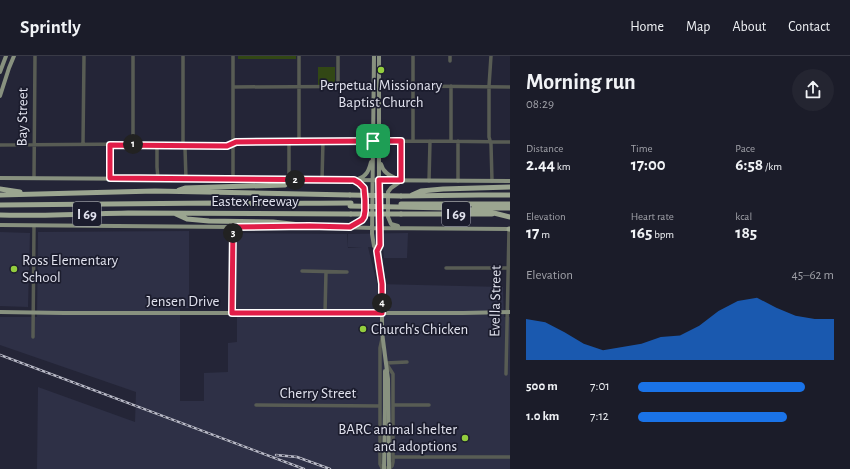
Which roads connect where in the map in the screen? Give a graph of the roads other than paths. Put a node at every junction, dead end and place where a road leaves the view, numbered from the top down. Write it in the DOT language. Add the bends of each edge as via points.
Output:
graph roads {
  1 [pos="6,56"];
  2 [pos="14,56"];
  3 [pos="35,56"];
  4 [pos="84,56"];
  5 [pos="133,56"];
  6 [pos="183,56"];
  7 [pos="233,56"];
  8 [pos="299,56"];
  9 [pos="338,56"];
  10 [pos="374,56"];
  11 [pos="379,56"];
  12 [pos="413,56"];
  13 [pos="450,56"];
  14 [pos="491,56"];
  15 [pos="450,61"];
  16 [pos="0,72"];
  17 [pos="338,86"];
  18 [pos="374,86"];
  19 [pos="379,86"];
  20 [pos="413,86"];
  21 [pos="451,86"];
  22 [pos="489,86"];
  23 [pos="233,87"];
  24 [pos="299,87"];
  25 [pos="510,87"];
  26 [pos="1,88"];
  27 [pos="0,96"];
  28 [pos="299,141"];
  29 [pos="323,141"];
  30 [pos="373,141"];
  31 [pos="379,141"];
  32 [pos="401,141"];
  33 [pos="413,141"];
  34 [pos="430,141"];
  35 [pos="451,141"];
  36 [pos="458,141"];
  37 [pos="490,141"];
  38 [pos="289,142"];
  39 [pos="510,142"];
  40 [pos="233,143"];
  41 [pos="0,144"];
  42 [pos="83,144"];
  43 [pos="133,144"];
  44 [pos="34,145"];
  45 [pos="110,145"];
  46 [pos="157,145"];
  47 [pos="184,146"];
  48 [pos="373,153"];
  49 [pos="379,156"];
  50 [pos="1,178"];
  51 [pos="34,178"];
  52 [pos="110,178"];
  53 [pos="158,179"];
  54 [pos="186,179"];
  55 [pos="233,179"];
  56 [pos="289,180"];
  57 [pos="322,180"];
  58 [pos="354,180"];
  59 [pos="373,180"];
  60 [pos="379,180"];
  61 [pos="401,180"];
  62 [pos="429,181"];
  63 [pos="458,181"];
  64 [pos="492,181"];
  65 [pos="510,181"];
  66 [pos="510,187"];
  67 [pos="0,189"];
  68 [pos="174,192"];
  69 [pos="37,194"];
  70 [pos="0,195"];
  71 [pos="510,195"];
  72 [pos="409,196"];
  73 [pos="510,204"];
  74 [pos="0,205"];
  75 [pos="350,205"];
  76 [pos="447,208"];
  77 [pos="510,208"];
  78 [pos="173,213"];
  79 [pos="0,215"];
  80 [pos="510,215"];
  81 [pos="0,226"];
  82 [pos="34,226"];
  83 [pos="309,226"];
  84 [pos="233,227"];
  85 [pos="350,227"];
  86 [pos="400,227"];
  87 [pos="373,228"];
  88 [pos="379,228"];
  89 [pos="509,229"];
  90 [pos="377,251"];
  91 [pos="446,268"];
  92 [pos="508,268"];
  93 [pos="302,271"];
  94 [pos="326,272"];
  95 [pos="347,272"];
  96 [pos="0,312"];
  97 [pos="508,312"];
  98 [pos="33,313"];
  99 [pos="232,313"];
  100 [pos="326,313"];
  101 [pos="382,313"];
  102 [pos="32,337"];
  103 [pos="382,338"];
  104 [pos="386,362"];
  105 [pos="407,362"];
  106 [pos="506,374"];
  107 [pos="429,405"];
  108 [pos="256,406"];
  109 [pos="387,406"];
  110 [pos="393,457"];
  111 [pos="510,457"];
  112 [pos="384,469"];
  113 [pos="389,469"];
  1 -- 16 [label="main road"];
  2 -- 26 [label="main road"];
  3 -- 44 [label="street, Bay Street"];
  4 -- 42 [label="street"];
  5 -- 43 [label="street"];
  6 -- 47 [label="street"];
  7 -- 23 [label="street"];
  8 -- 24 [label="street"];
  9 -- 17 [label="street"];
  10 -- 18 [label="main road"];
  11 -- 19 [label="main road"];
  12 -- 20 [label="street"];
  13 -- 15 [label="street"];
  14 -- 22 [label="street"];
  17 -- 18 [label="street"];
  17 -- 24 [label="street"];
  18 -- 19 [label="street"];
  18 -- 30 [label="main road"];
  19 -- 20 [label="street"];
  19 -- 31 [label="main road"];
  20 -- 21 [label="street"];
  20 -- 33 [label="street"];
  21 -- 22 [label="street"];
  21 -- 35 [label="street"];
  22 -- 25 [label="street"];
  22 -- 37 [label="street"];
  23 -- 24 [label="street"];
  23 -- 40 [label="street"];
  24 -- 28 [label="street"];
  26 -- 27 [label="main road"];
  28 -- 29 [label="street"];
  28 -- 38 [label="street"];
  29 -- 30 [label="street"];
  29 -- 57 [label="street"];
  30 -- 31 [label="street"];
  30 -- 48 [label="main road"];
  31 -- 32 [label="street"];
  31 -- 49 [label="main road"];
  32 -- 33 [label="street"];
  32 -- 61 [label="street"];
  33 -- 34 [label="street"];
  34 -- 35 [label="street"];
  34 -- 62 [label="street"];
  35 -- 36 [label="street"];
  36 -- 37 [label="street"];
  36 -- 63 [label="street"];
  37 -- 39 [label="street"];
  37 -- 64 [label="street"];
  38 -- 40 [label="street"];
  38 -- 56 [label="street"];
  40 -- 47 [label="street" via="227,146"];
  40 -- 55 [label="street"];
  41 -- 44 [label="street"];
  42 -- 44 [label="street"];
  42 -- 45 [label="street"];
  43 -- 45 [label="street"];
  43 -- 46 [label="street"];
  44 -- 51 [label="street, Bay Street"];
  45 -- 52 [label="street"];
  46 -- 47 [label="street"];
  46 -- 53 [label="street"];
  47 -- 54 [label="street"];
  48 -- 58 [label="main road" via="367,174"];
  48 -- 59 [label="main road"];
  49 -- 60 [label="main road"];
  49 -- 61 [label="main road" via="385,172"];
  50 -- 51 [label="main road"];
  51 -- 52 [label="main road"];
  52 -- 53 [label="main road"];
  53 -- 54 [label="main road"];
  54 -- 55 [label="main road"];
  55 -- 56 [label="main road"];
  56 -- 57 [label="main road"];
  56 -- 68 [label="highway" via="285,185 185,188"];
  57 -- 58 [label="main road"];
  58 -- 59 [label="main road"];
  58 -- 85 [label="main road" via="364,188 365,211 362,220"];
  59 -- 60 [label="main road"];
  59 -- 87 [label="main road"];
  60 -- 61 [label="main road"];
  60 -- 88 [label="main road"];
  61 -- 62 [label="main road"];
  61 -- 86 [label="main road" via="388,192 388,217 391,224"];
  62 -- 63 [label="main road"];
  63 -- 64 [label="main road"];
  64 -- 65 [label="main road"];
  66 -- 72 [label="highway" via="443,189 421,191"];
  67 -- 69 [label="highway"];
  68 -- 69 [label="highway, Eastex Freeway / I 69"];
  68 -- 72 [label="highway, Eastex Freeway / I 69, bridge"];
  69 -- 70 [label="highway, Eastex Freeway / I 69"];
  71 -- 72 [label="highway, Eastex Freeway / I 69"];
  73 -- 75 [label="highway, I 69"];
  74 -- 75 [label="highway, I 69"];
  75 -- 76 [label="highway, I 69, bridge"];
  76 -- 77 [label="highway, I 69, bridge"];
  76 -- 80 [label="highway, bridge"];
  78 -- 79 [label="highway, Eastex Freeway / I 69"];
  78 -- 80 [label="highway, Eastex Freeway / I 69, bridge"];
  78 -- 83 [label="highway" via="187,219"];
  81 -- 82 [label="main road"];
  82 -- 84 [label="main road"];
  82 -- 98 [label="street"];
  83 -- 84 [label="main road"];
  83 -- 85 [label="main road"];
  84 -- 99 [label="street"];
  85 -- 87 [label="main road"];
  86 -- 88 [label="main road"];
  86 -- 89 [label="main road"];
  87 -- 88 [label="main road"];
  87 -- 90 [label="main road" via="374,246"];
  88 -- 90 [label="main road" via="380,245"];
  89 -- 92 [label="street, Evella Street"];
  90 -- 101 [label="main road" via="382,284"];
  91 -- 92 [label="street"];
  92 -- 97 [label="street, Evella Street"];
  93 -- 94 [label="street"];
  94 -- 95 [label="street"];
  94 -- 100 [label="street"];
  96 -- 98 [label="main road, Jensen Drive"];
  97 -- 101 [label="main road, Jensen Drive"];
  97 -- 106 [label="street, Evella Street"];
  98 -- 99 [label="main road, Jensen Drive"];
  98 -- 102 [label="street"];
  99 -- 100 [label="main road, Jensen Drive"];
  100 -- 101 [label="main road, Jensen Drive"];
  101 -- 103 [label="main road"];
  103 -- 104 [label="main road"];
  103 -- 109 [label="street" via="380,348"];
  104 -- 105 [label="street"];
  104 -- 109 [label="main road"];
  104 -- 109 [label="street" via="392,374"];
  107 -- 109 [label="street, Cherry Street"];
  108 -- 109 [label="street, Cherry Street"];
  109 -- 110 [label="street"];
  109 -- 110 [label="street" via="381,467 391,467"];
  109 -- 112 [label="main road, bridge"];
  109 -- 113 [label="main road"];
  110 -- 111 [label="street"];
}
